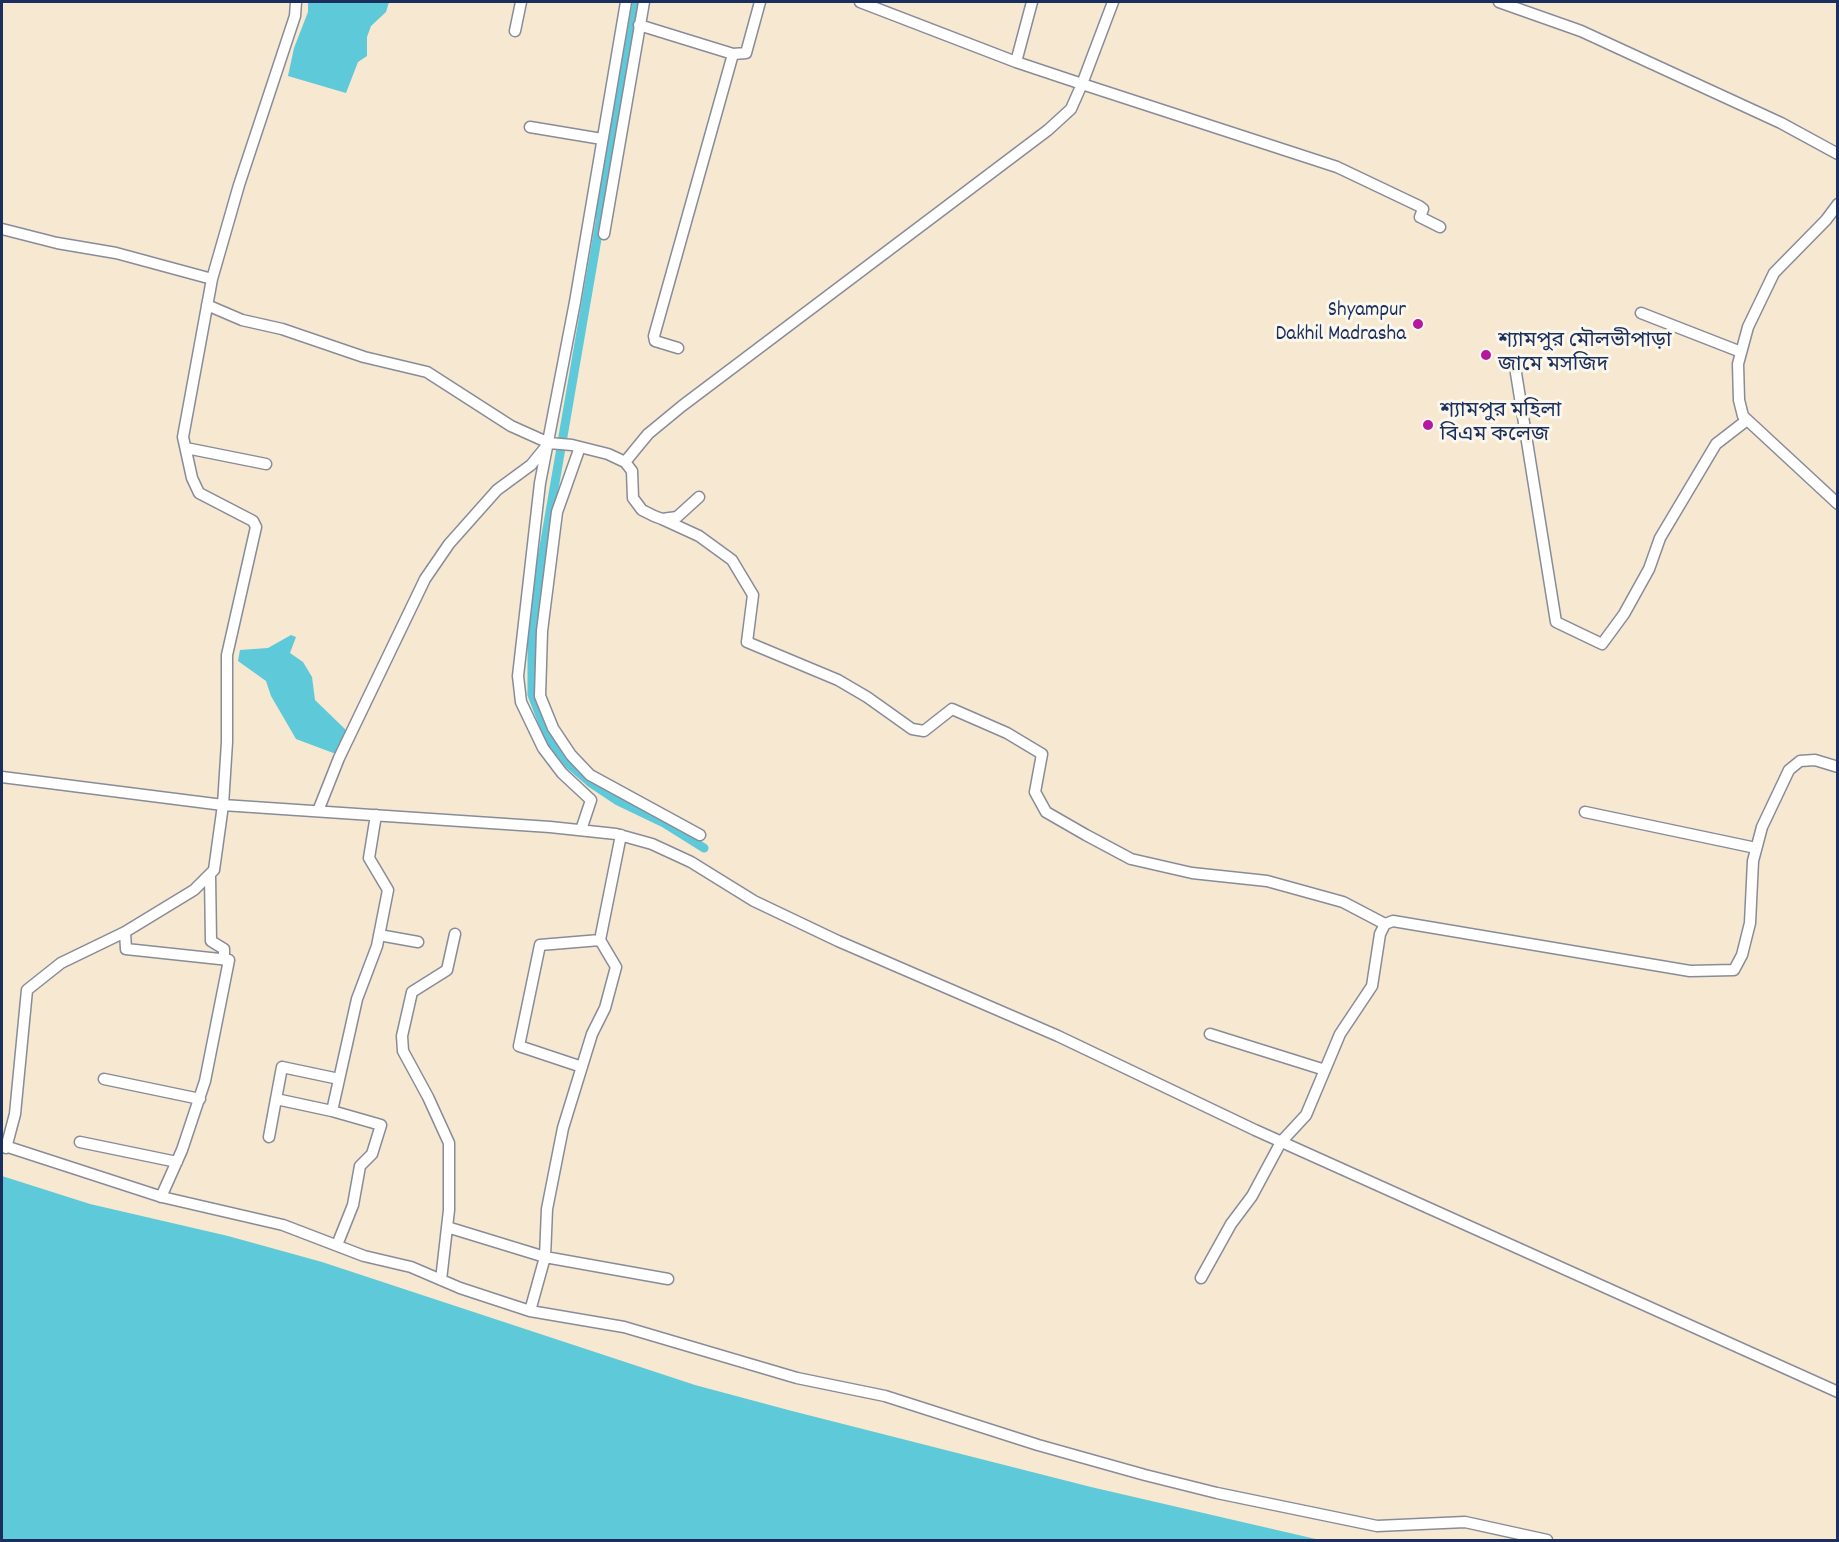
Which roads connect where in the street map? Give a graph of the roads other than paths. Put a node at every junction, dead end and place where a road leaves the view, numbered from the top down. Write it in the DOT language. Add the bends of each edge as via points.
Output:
graph roads {
  1 [pos="296,2"];
  2 [pos="521,2"];
  3 [pos="626,2"];
  4 [pos="644,2"];
  5 [pos="760,2"];
  6 [pos="860,2"];
  7 [pos="1032,2"];
  8 [pos="1113,2"];
  9 [pos="1499,2"];
  10 [pos="639,25"];
  11 [pos="515,31"];
  12 [pos="733,54"];
  13 [pos="1016,62"];
  14 [pos="1082,84"];
  15 [pos="530,127"];
  16 [pos="602,140"];
  17 [pos="1838,154"];
  18 [pos="1838,204"];
  19 [pos="1440,227"];
  20 [pos="2,228"];
  21 [pos="604,234"];
  22 [pos="212,279"];
  23 [pos="207,305"];
  24 [pos="1641,313"];
  25 [pos="678,348"];
  26 [pos="1741,352"];
  27 [pos="1516,373"];
  28 [pos="1748,420"];
  29 [pos="552,442"];
  30 [pos="576,446"];
  31 [pos="186,447"];
  32 [pos="625,462"];
  33 [pos="266,464"];
  34 [pos="699,497"];
  35 [pos="1838,504"];
  36 [pos="662,519"];
  37 [pos="535,620"];
  38 [pos="1838,767"];
  39 [pos="2,777"];
  40 [pos="223,805"];
  41 [pos="318,811"];
  42 [pos="1585,812"];
  43 [pos="376,815"];
  44 [pos="581,830"];
  45 [pos="621,835"];
  46 [pos="700,835"];
  47 [pos="1756,848"];
  48 [pos="210,875"];
  49 [pos="1385,924"];
  50 [pos="125,932"];
  51 [pos="455,934"];
  52 [pos="379,935"];
  53 [pos="600,940"];
  54 [pos="418,942"];
  55 [pos="224,960"];
  56 [pos="1210,1034"];
  57 [pos="582,1067"];
  58 [pos="1325,1070"];
  59 [pos="104,1078"];
  60 [pos="339,1079"];
  61 [pos="200,1098"];
  62 [pos="276,1099"];
  63 [pos="332,1111"];
  64 [pos="269,1137"];
  65 [pos="80,1142"];
  66 [pos="1281,1142"];
  67 [pos="4,1147"];
  68 [pos="177,1162"];
  69 [pos="161,1197"];
  70 [pos="447,1227"];
  71 [pos="337,1245"];
  72 [pos="545,1257"];
  73 [pos="1201,1278"];
  74 [pos="668,1279"];
  75 [pos="441,1280"];
  76 [pos="530,1311"];
  77 [pos="1838,1392"];
  78 [pos="1547,1540"];
  1 -- 22 [label="street" via="295,16 238,185"];
  2 -- 11 [label="street"];
  3 -- 16 [label="street"];
  4 -- 10 [label="street"];
  5 -- 12 [label="street" via="746,53"];
  6 -- 13 [label="street"];
  7 -- 13 [label="street"];
  8 -- 14 [label="street"];
  9 -- 17 [label="street" via="1581,31 1781,123"];
  10 -- 12 [label="street"];
  10 -- 21 [label="street"];
  12 -- 25 [label="street" via="654,336 655,341"];
  13 -- 14 [label="street"];
  14 -- 19 [label="street" via="1337,167 1419,206 1423,209 1420,217"];
  14 -- 32 [label="street" via="1071,109 1048,130 682,406 648,434"];
  15 -- 16 [label="street"];
  16 -- 29 [label="street"];
  18 -- 26 [label="street" via="1774,273 1748,327"];
  20 -- 22 [label="street"];
  22 -- 23 [label="street"];
  23 -- 29 [label="street" via="242,320 427,372 511,426"];
  23 -- 31 [label="street" via="183,436"];
  24 -- 26 [label="street"];
  26 -- 28 [label="street" via="1739,400"];
  27 -- 28 [label="street" via="1556,622 1602,644 1624,614 1660,538 1716,444"];
  28 -- 35 [label="street"];
  29 -- 30 [label="street"];
  29 -- 37 [label="street" via="540,483"];
  29 -- 41 [label="street" via="531,465 497,490 449,544 425,579 339,758"];
  30 -- 32 [label="street"];
  30 -- 37 [label="street" via="557,512"];
  31 -- 33 [label="street"];
  31 -- 40 [label="street" via="199,493 253,520 256,527 227,655"];
  32 -- 36 [label="street" via="632,471 633,498 642,510"];
  34 -- 36 [label="street" via="677,517"];
  36 -- 49 [label="street" via="699,536 732,560 753,595 747,642 837,680 912,729 924,731 952,709 1007,733 1042,754 1035,792 1046,812 1086,835 1131,859 1192,873 1267,881 1343,902"];
  37 -- 44 [label="street" via="518,676 521,702 543,748 591,800"];
  37 -- 46 [label="street" via="540,696 553,728 571,755 590,775"];
  38 -- 47 [label="street" via="1808,760 1789,770 1767,813"];
  39 -- 40 [label="street"];
  40 -- 41 [label="street"];
  40 -- 48 [label="street" via="214,870"];
  41 -- 43 [label="street"];
  42 -- 47 [label="street"];
  43 -- 44 [label="street"];
  43 -- 52 [label="street" via="369,858 388,890"];
  44 -- 45 [label="street"];
  45 -- 53 [label="street"];
  45 -- 66 [label="street" via="691,862 754,901 1058,1036"];
  47 -- 49 [label="street" via="1750,923 1734,970 1690,971 1393,921"];
  48 -- 50 [label="street" via="194,890"];
  48 -- 55 [label="street" via="211,941 224,949"];
  49 -- 58 [label="street" via="1371,986 1340,1034"];
  50 -- 55 [label="street" via="126,949"];
  50 -- 67 [label="street" via="61,963 27,990 15,1114"];
  51 -- 70 [label="street" via="447,970 412,992 402,1036 403,1051 449,1143"];
  52 -- 54 [label="street"];
  52 -- 60 [label="street" via="357,999"];
  53 -- 57 [label="street" via="616,967"];
  53 -- 57 [label="street" via="540,945 519,1046"];
  55 -- 61 [label="street" via="229,960"];
  56 -- 58 [label="street"];
  57 -- 72 [label="street" via="563,1128 547,1209"];
  58 -- 66 [label="street" via="1306,1115"];
  59 -- 61 [label="street"];
  60 -- 62 [label="street" via="282,1067"];
  60 -- 63 [label="street"];
  61 -- 68 [label="street"];
  62 -- 63 [label="street"];
  62 -- 64 [label="street"];
  63 -- 71 [label="street" via="381,1125 372,1154 360,1166 353,1205"];
  65 -- 68 [label="street"];
  66 -- 73 [label="street"];
  66 -- 77 [label="street"];
  67 -- 69 [label="street"];
  68 -- 69 [label="street"];
  69 -- 71 [label="street" via="284,1225"];
  70 -- 72 [label="street"];
  70 -- 75 [label="street"];
  71 -- 75 [label="street"];
  72 -- 74 [label="street"];
  72 -- 76 [label="street"];
  75 -- 76 [label="street"];
  76 -- 78 [label="street" via="624,1327 797,1377 885,1396 1038,1445 1217,1493 1377,1526 1465,1522"];
}
